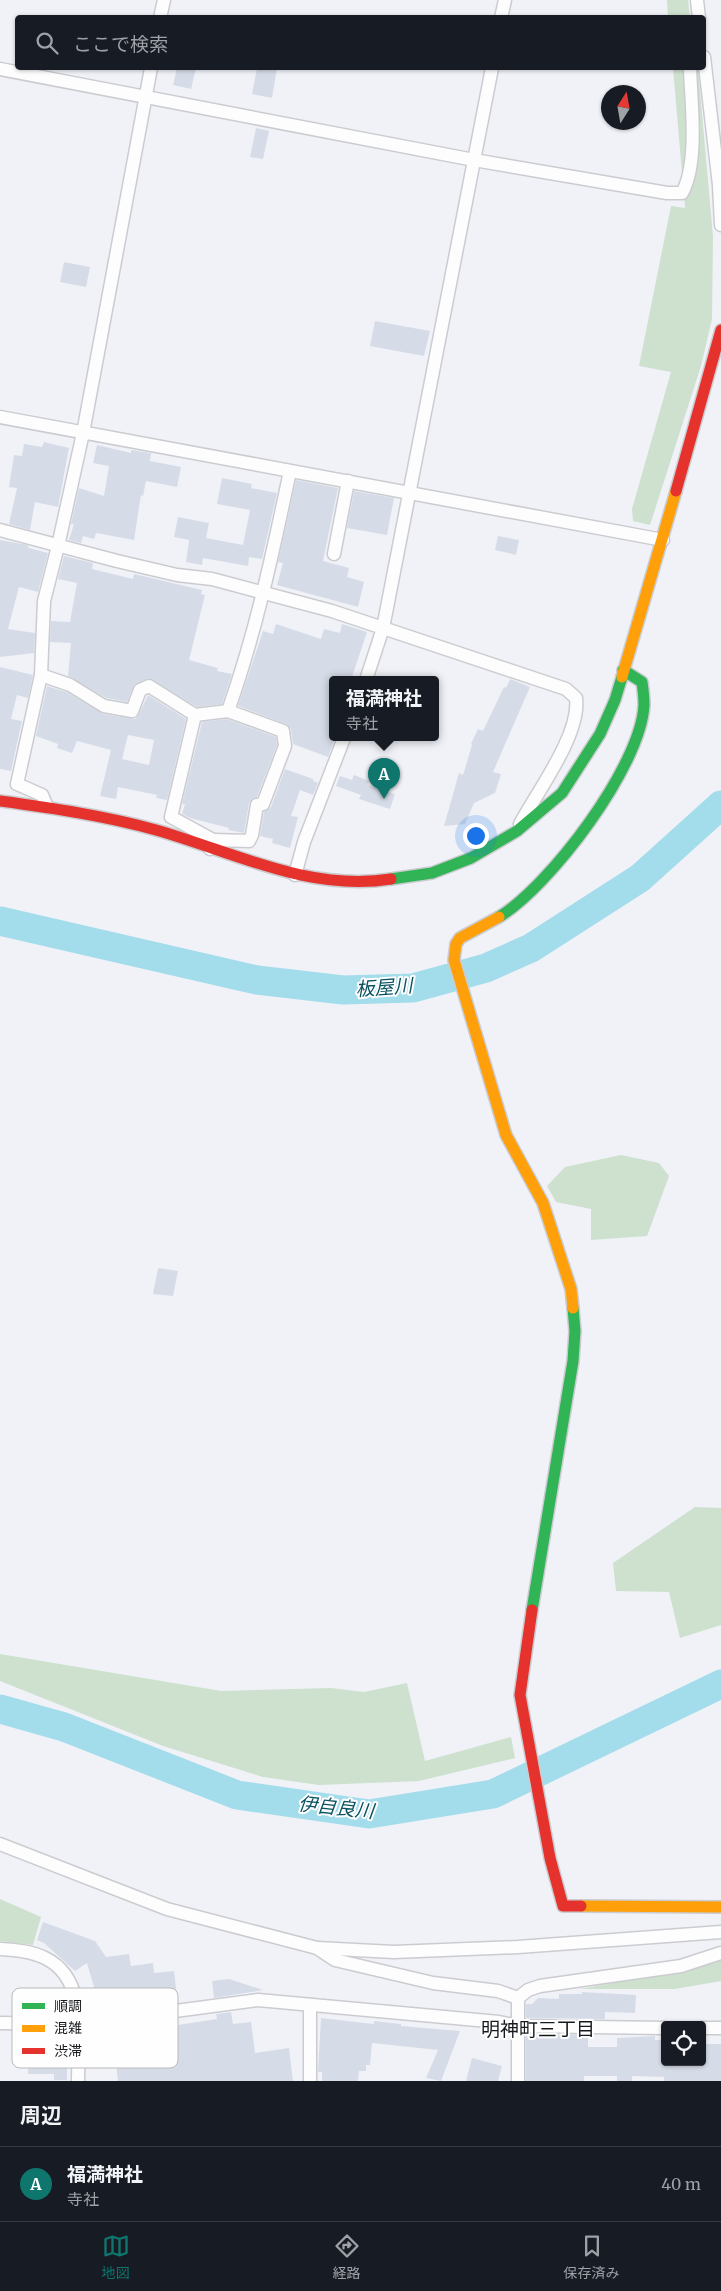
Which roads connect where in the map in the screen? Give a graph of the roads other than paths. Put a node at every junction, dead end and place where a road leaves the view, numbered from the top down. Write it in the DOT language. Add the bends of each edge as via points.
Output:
graph roads {
  1 [pos="164,0"];
  2 [pos="505,0"];
  3 [pos="696,0"];
  4 [pos="161,15"];
  5 [pos="502,15"];
  6 [pos="698,15"];
  7 [pos="0,69"];
  8 [pos="151,70"];
  9 [pos="492,70"];
  10 [pos="690,70"];
  11 [pos="706,70"];
  12 [pos="146,96"];
  13 [pos="474,160"];
  14 [pos="721,225"];
  15 [pos="721,330"];
  16 [pos="0,416"];
  17 [pos="83,433"];
  18 [pos="290,471"];
  19 [pos="348,481"];
  20 [pos="410,493"];
  21 [pos="0,530"];
  22 [pos="663,540"];
  23 [pos="58,546"];
  24 [pos="334,554"];
  25 [pos="264,593"];
  26 [pos="383,628"];
  27 [pos="624,670"];
  28 [pos="41,675"];
  29 [pos="367,676"];
  30 [pos="228,711"];
  31 [pos="195,715"];
  32 [pos="343,741"];
  33 [pos="0,800"];
  34 [pos="47,807"];
  35 [pos="517,831"];
  36 [pos="211,844"];
  37 [pos="295,875"];
  38 [pos="0,1844"];
  39 [pos="721,1907"];
  40 [pos="721,1932"];
  41 [pos="0,1948"];
  42 [pos="317,1948"];
  43 [pos="721,1953"];
  44 [pos="73,1988"];
  45 [pos="518,1998"];
  46 [pos="310,2005"];
  47 [pos="178,2011"];
  48 [pos="518,2026"];
  49 [pos="661,2028"];
  50 [pos="706,2028"];
  51 [pos="721,2028"];
  52 [pos="78,2068"];
  53 [pos="78,2081"];
  54 [pos="310,2081"];
  55 [pos="518,2081"];
  1 -- 4 [label="street"];
  2 -- 5 [label="street"];
  3 -- 6 [label="street"];
  7 -- 12 [label="street"];
  8 -- 12 [label="street"];
  9 -- 13 [label="street"];
  10 -- 13 [label="street" via="692,160 689,181 682,193"];
  11 -- 14 [label="street"];
  12 -- 13 [label="street"];
  12 -- 17 [label="street"];
  13 -- 20 [label="street"];
  15 -- 22 [label="street"];
  16 -- 17 [label="street"];
  17 -- 18 [label="street"];
  17 -- 23 [label="street"];
  18 -- 19 [label="street"];
  18 -- 25 [label="street"];
  19 -- 20 [label="street"];
  19 -- 24 [label="street"];
  20 -- 22 [label="street"];
  20 -- 26 [label="street"];
  21 -- 23 [label="street"];
  22 -- 27 [label="street"];
  23 -- 25 [label="street"];
  23 -- 28 [label="street" via="44,600"];
  25 -- 26 [label="street"];
  25 -- 30 [label="street"];
  26 -- 29 [label="street"];
  26 -- 35 [label="street" via="566,689 576,698 578,709 558,763"];
  27 -- 35 [label="street" via="600,734 562,793"];
  27 -- 39 [label="street" via="642,682 645,700 636,734 605,798 550,875 505,913 460,938 454,960 506,1135 542,1203 556,1241 570,1289 575,1331 572,1370 520,1696 550,1858 563,1906"];
  28 -- 31 [label="street" via="70,685 104,706 132,711 140,690 149,686"];
  28 -- 34 [label="street" via="17,784 42,795"];
  30 -- 31 [label="street"];
  30 -- 36 [label="street" via="283,732 285,746 263,804 257,805 249,841"];
  31 -- 36 [label="street" via="170,817"];
  32 -- 37 [label="street" via="304,842"];
  33 -- 34 [label="street"];
  34 -- 36 [label="street"];
  35 -- 37 [label="street" via="471,858 432,873 379,882 334,881"];
  36 -- 37 [label="street"];
  38 -- 42 [label="street" via="167,1909"];
  40 -- 42 [label="street" via="413,1952"];
  41 -- 44 [label="street" via="45,1957 58,1966"];
  42 -- 45 [label="street" via="335,1960 433,1983 498,1991"];
  43 -- 45 [label="street" via="681,1966 540,1986"];
  45 -- 48 [label="street"];
  46 -- 47 [label="street" via="258,2000"];
  46 -- 48 [label="street"];
  46 -- 54 [label="street"];
  48 -- 49 [label="street"];
  48 -- 55 [label="street"];
  50 -- 51 [label="street"];
  52 -- 53 [label="street"];
}
